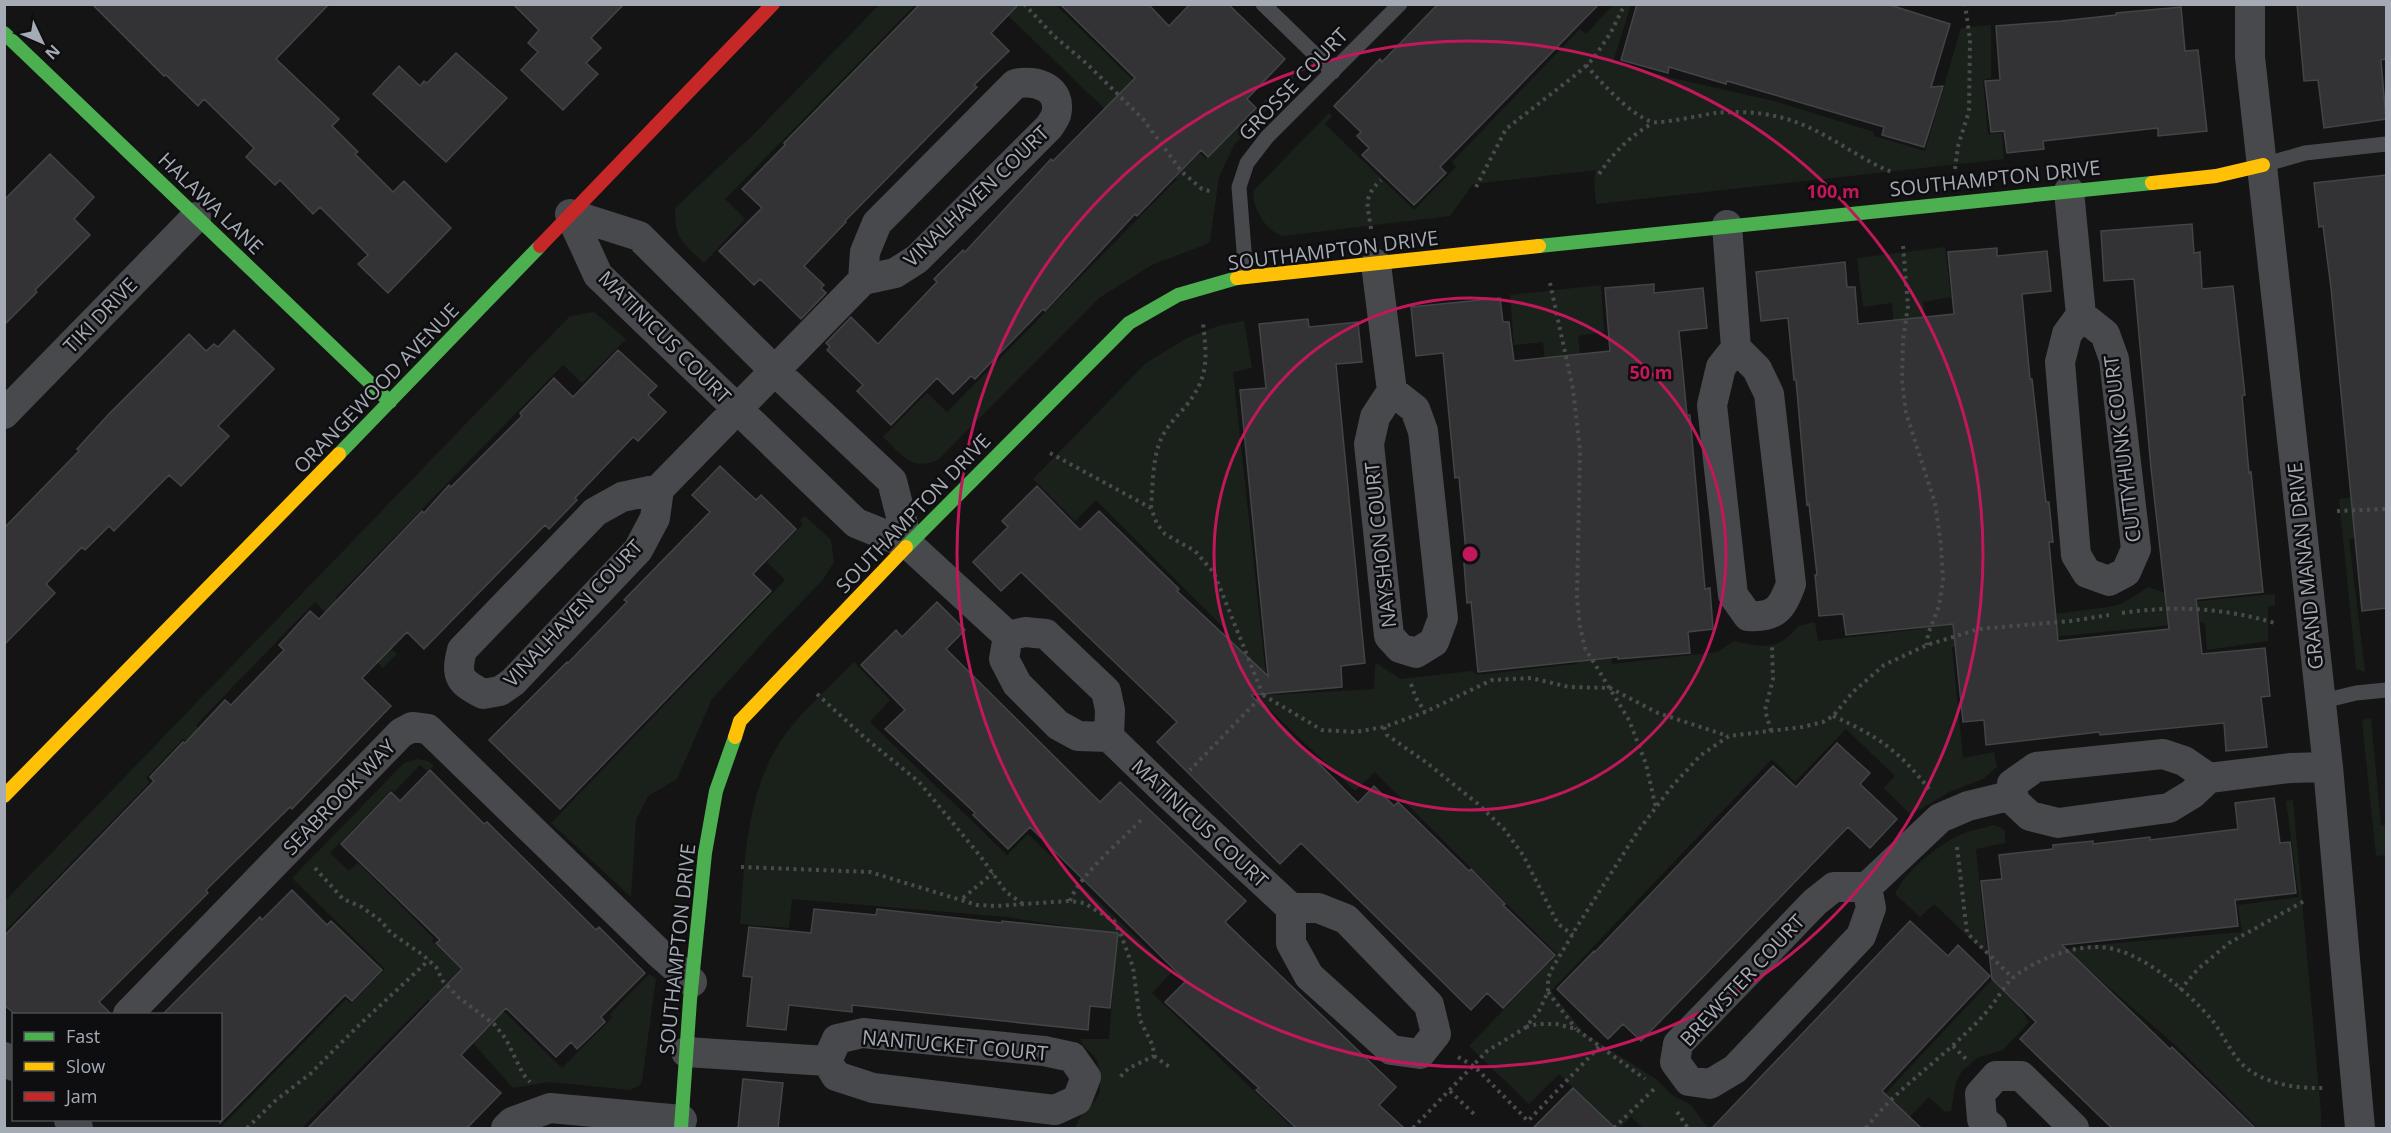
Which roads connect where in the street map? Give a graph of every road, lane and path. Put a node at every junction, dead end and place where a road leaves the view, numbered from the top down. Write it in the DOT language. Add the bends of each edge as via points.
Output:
graph roads {
  1 [pos="773,4"];
  2 [pos="1024,4"];
  3 [pos="1263,4"];
  4 [pos="1400,4"];
  5 [pos="1625,4"];
  6 [pos="1965,4"];
  7 [pos="2250,4"];
  8 [pos="4,33"];
  9 [pos="1586,65"];
  10 [pos="1334,72"];
  11 [pos="1653,123"];
  12 [pos="2386,144"];
  13 [pos="2264,165"];
  14 [pos="1955,169"];
  15 [pos="1599,174"];
  16 [pos="1898,175"];
  17 [pos="1381,180"];
  18 [pos="1476,187"];
  19 [pos="2069,191"];
  20 [pos="1213,192"];
  21 [pos="570,214"];
  22 [pos="196,217"];
  23 [pos="1727,225"];
  24 [pos="1371,229"];
  25 [pos="1903,246"];
  26 [pos="1376,264"];
  27 [pos="1246,276"];
  28 [pos="863,280"];
  29 [pos="1550,283"];
  30 [pos="2081,315"];
  31 [pos="1203,323"];
  32 [pos="1736,348"];
  33 [pos="775,371"];
  34 [pos="1392,391"];
  35 [pos="390,402"];
  36 [pos="738,409"];
  37 [pos="4,414"];
  38 [pos="1050,453"];
  39 [pos="659,489"];
  40 [pos="1151,508"];
  41 [pos="2386,509"];
  42 [pos="2337,511"];
  43 [pos="908,544"];
  44 [pos="1763,617"];
  45 [pos="2275,623"];
  46 [pos="1008,636"];
  47 [pos="1927,645"];
  48 [pos="1610,688"];
  49 [pos="2386,690"];
  50 [pos="817,694"];
  51 [pos="1263,695"];
  52 [pos="2319,702"];
  53 [pos="1833,716"];
  54 [pos="1384,727"];
  55 [pos="1771,731"];
  56 [pos="1109,736"];
  57 [pos="1729,736"];
  58 [pos="2328,767"];
  59 [pos="1185,775"];
  60 [pos="2208,778"];
  61 [pos="1930,791"];
  62 [pos="2013,795"];
  63 [pos="4,796"];
  64 [pos="1658,807"];
  65 [pos="1146,815"];
  66 [pos="1957,843"];
  67 [pos="293,844"];
  68 [pos="741,867"];
  69 [pos="993,873"];
  70 [pos="1867,887"];
  71 [pos="962,898"];
  72 [pos="2306,900"];
  73 [pos="1070,901"];
  74 [pos="1024,904"];
  75 [pos="1291,908"];
  76 [pos="1572,935"];
  77 [pos="429,960"];
  78 [pos="2013,978"];
  79 [pos="692,982"];
  80 [pos="2180,990"];
  81 [pos="1548,992"];
  82 [pos="129,1013"];
  83 [pos="1525,1028"];
  84 [pos="1576,1029"];
  85 [pos="1599,1047"];
  86 [pos="686,1052"];
  87 [pos="1154,1056"];
  88 [pos="827,1061"];
  89 [pos="1474,1067"];
  90 [pos="1171,1068"];
  91 [pos="1114,1083"];
  92 [pos="533,1085"];
  93 [pos="1655,1088"];
  94 [pos="2325,1088"];
  95 [pos="1450,1091"];
  96 [pos="1661,1094"];
  97 [pos="1673,1106"];
  98 [pos="1476,1116"];
  99 [pos="681,1124"];
  100 [pos="246,1128"];
  101 [pos="506,1128"];
  102 [pos="1413,1128"];
  103 [pos="1614,1128"];
  104 [pos="1688,1128"];
  105 [pos="1866,1128"];
  106 [pos="1992,1128"];
  107 [pos="2074,1128"];
  108 [pos="2360,1128"];
  1 -- 21 [label="street, ORANGEWOOD AVENUE"];
  2 -- 20 [label="path" via="1143,119 1182,172 1202,189"];
  3 -- 10 [label="lane"];
  4 -- 10 [label="lane, GROSSE COURT"];
  5 -- 9 [label="path" via="1610,34"];
  6 -- 14 [label="path" via="1970,40 1969,111"];
  7 -- 13 [label="street, GRAND MANAN DRIVE" via="2250,57"];
  8 -- 22 [label="street, HALAWA LANE"];
  9 -- 11 [label="path" via="1613,94"];
  9 -- 18 [label="path" via="1506,129"];
  10 -- 27 [label="lane, GROSSE COURT" via="1247,163 1239,187"];
  11 -- 15 [label="path" via="1623,143"];
  11 -- 16 [label="path" via="1718,113 1780,117 1830,137"];
  12 -- 13 [label="lane" via="2306,153"];
  13 -- 19 [label="street, SOUTHAMPTON DRIVE" via="2216,176"];
  13 -- 52 [label="street, GRAND MANAN DRIVE"];
  17 -- 24 [label="path" via="1367,196"];
  19 -- 23 [label="street, SOUTHAMPTON DRIVE"];
  19 -- 30 [label="street"];
  21 -- 33 [label="street" via="639,236"];
  21 -- 35 [label="street, ORANGEWOOD AVENUE"];
  21 -- 36 [label="street, MATINICUS COURT" via="598,275"];
  22 -- 35 [label="street, HALAWA LANE"];
  22 -- 37 [label="street, TIKI DRIVE"];
  23 -- 26 [label="street, SOUTHAMPTON DRIVE"];
  23 -- 32 [label="street"];
  25 -- 47 [label="path" via="1908,306 1902,380 1906,413 1935,502 1941,545 1943,580"];
  26 -- 27 [label="street, SOUTHAMPTON DRIVE"];
  26 -- 34 [label="street"];
  27 -- 43 [label="street, SOUTHAMPTON DRIVE" via="1178,295 1129,323"];
  28 -- 28 [label="street, VINALHAVEN COURT" via="895,273 917,259 1049,127 1056,114 1056,100 1048,89 1036,82 1015,84 877,223 865,252"];
  28 -- 33 [label="street"];
  29 -- 48 [label="path" via="1573,389 1580,450 1580,627 1585,648"];
  30 -- 30 [label="street, CUTTYHUNK COURT" via="2067,334 2060,362 2076,555 2087,573 2109,581 2126,572 2136,549 2114,359 2105,334"];
  31 -- 40 [label="path" via="1207,361 1203,379 1162,437"];
  32 -- 44 [label="street" via="1757,369 1770,394 1791,584 1782,606"];
  32 -- 44 [label="street" via="1721,367 1712,405 1733,595 1748,616"];
  33 -- 36 [label="street"];
  33 -- 43 [label="street" via="892,482"];
  34 -- 34 [label="street, NAYSHON COURT" via="1375,417 1371,456 1389,636 1400,648 1416,653 1434,642 1443,618 1423,432 1415,409"];
  35 -- 63 [label="street, ORANGEWOOD AVENUE"];
  36 -- 39 [label="street"];
  36 -- 43 [label="street, MATINICUS COURT" via="856,523"];
  38 -- 40 [label="path"];
  39 -- 39 [label="street, VINALHAVEN COURT" via="622,497 595,512 462,650 457,668 464,684 483,694 500,691 513,682 638,550 655,518"];
  40 -- 51 [label="path" via="1165,534 1195,551 1214,573"];
  41 -- 42 [label="path"];
  43 -- 46 [label="street, MATINICUS COURT"];
  43 -- 79 [label="street, SOUTHAMPTON DRIVE" via="740,721 716,791 705,853"];
  44 -- 55 [label="path" via="1772,641 1773,679 1765,710"];
  45 -- 47 [label="path" via="2212,609 2156,608 2071,621 1979,628"];
  46 -- 56 [label="street" via="1004,659 1017,684 1058,725 1078,736"];
  46 -- 56 [label="street" via="1024,632 1046,634 1106,691"];
  47 -- 53 [label="path" via="1884,665"];
  48 -- 54 [label="path" via="1569,687 1531,678 1492,680"];
  48 -- 57 [label="path" via="1658,713"];
  48 -- 64 [label="path" via="1629,720"];
  49 -- 52 [label="lane"];
  50 -- 69 [label="path" via="919,782"];
  51 -- 54 [label="path" via="1322,730 1355,732"];
  51 -- 59 [label="path"];
  52 -- 58 [label="street, GRAND MANAN DRIVE"];
  53 -- 55 [label="path" via="1802,727"];
  53 -- 61 [label="path" via="1884,742"];
  54 -- 76 [label="path" via="1387,735 1469,797 1504,829 1523,855 1558,924"];
  55 -- 57 [label="path"];
  56 -- 75 [label="street, MATINICUS COURT"];
  57 -- 64 [label="path" via="1701,755"];
  58 -- 60 [label="street"];
  58 -- 108 [label="street, GRAND MANAN DRIVE"];
  60 -- 62 [label="street" via="2192,795 2169,808 2058,823 2030,816"];
  60 -- 62 [label="street" via="2184,761 2163,754 2036,767 2012,784"];
  62 -- 70 [label="street" via="1968,806 1940,818"];
  64 -- 76 [label="path" via="1638,831"];
  65 -- 73 [label="path" via="1073,891"];
  66 -- 78 [label="path" via="1967,933"];
  67 -- 77 [label="path" via="343,899 362,907 390,933"];
  67 -- 79 [label="street, SEABROOK WAY" via="401,733 412,727 428,729"];
  67 -- 82 [label="street, SEABROOK WAY"];
  68 -- 71 [label="path" via="870,872"];
  69 -- 71 [label="path"];
  69 -- 74 [label="path" via="1006,892"];
  70 -- 70 [label="street, BREWSTER COURT" via="1834,887 1815,902 1678,1044 1674,1062 1689,1081 1710,1084 1735,1069 1861,936 1871,908"];
  71 -- 74 [label="path" via="976,904"];
  72 -- 80 [label="path" via="2229,943"];
  73 -- 74 [label="path"];
  73 -- 87 [label="path" via="1084,903 1113,921 1121,935 1133,967 1140,1020"];
  75 -- 75 [label="street" via="1291,943 1309,976 1391,1050 1420,1054 1436,1034 1430,1005 1346,919 1318,908"];
  76 -- 81 [label="path" via="1548,978"];
  77 -- 92 [label="path" via="458,997 494,1024"];
  77 -- 100 [label="path" via="310,1074"];
  78 -- 80 [label="path" via="2038,961 2100,947 2139,959"];
  78 -- 105 [label="path" via="1983,1017"];
  79 -- 86 [label="street, SOUTHAMPTON DRIVE"];
  80 -- 94 [label="path" via="2214,1023 2244,1066 2281,1084"];
  81 -- 83 [label="path"];
  81 -- 84 [label="path"];
  83 -- 84 [label="path" via="1557,1024"];
  83 -- 89 [label="path" via="1487,1051"];
  84 -- 85 [label="path"];
  85 -- 89 [label="path" via="1528,1120"];
  85 -- 93 [label="path"];
  86 -- 88 [label="street"];
  86 -- 99 [label="street, SOUTHAMPTON DRIVE"];
  87 -- 90 [label="path"];
  87 -- 91 [label="path" via="1129,1068"];
  88 -- 88 [label="street, NANTUCKET COURT" via="836,1076 873,1088 1055,1110 1077,1100 1086,1077 1072,1057 1044,1051 863,1033 837,1040"];
  89 -- 95 [label="path"];
  93 -- 96 [label="path"];
  93 -- 103 [label="path"];
  95 -- 98 [label="path"];
  95 -- 102 [label="path"];
  97 -- 104 [label="path"];
  99 -- 101 [label="street" via="550,1108"];
  106 -- 107 [label="street" via="1982,1119 1980,1094 1996,1076 2021,1076"];
}
